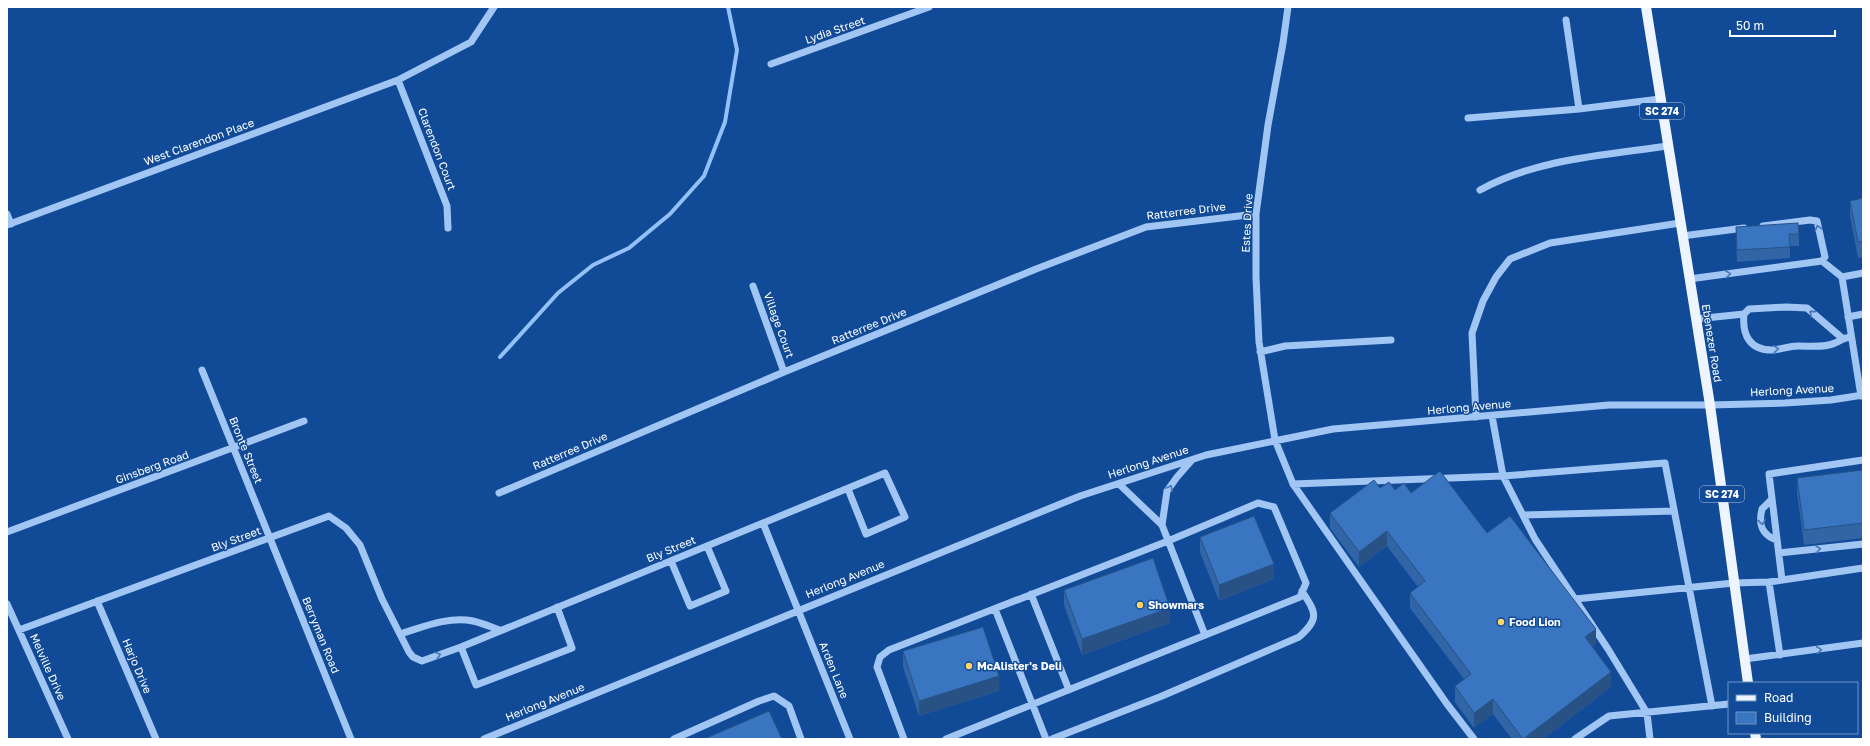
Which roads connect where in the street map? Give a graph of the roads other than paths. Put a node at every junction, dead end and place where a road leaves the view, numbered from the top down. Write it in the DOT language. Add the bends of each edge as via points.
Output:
graph roads {
  1 [pos="494,7"];
  2 [pos="929,7"];
  3 [pos="1288,7"];
  4 [pos="1646,7"];
  5 [pos="1566,20"];
  6 [pos="771,64"];
  7 [pos="398,80"];
  8 [pos="1660,99"];
  9 [pos="1579,109"];
  10 [pos="1468,118"];
  11 [pos="1668,146"];
  12 [pos="1480,190"];
  13 [pos="7,214"];
  14 [pos="1256,214"];
  15 [pos="1680,223"];
  16 [pos="9,224"];
  17 [pos="448,228"];
  18 [pos="1682,236"];
  19 [pos="1822,261"];
  20 [pos="1863,273"];
  21 [pos="1842,277"];
  22 [pos="1689,279"];
  23 [pos="753,286"];
  24 [pos="1744,314"];
  25 [pos="1863,314"];
  26 [pos="1848,317"];
  27 [pos="1696,319"];
  28 [pos="1851,337"];
  29 [pos="1842,338"];
  30 [pos="1391,340"];
  31 [pos="1260,352"];
  32 [pos="202,370"];
  33 [pos="784,372"];
  34 [pos="1862,396"];
  35 [pos="1710,405"];
  36 [pos="1492,416"];
  37 [pos="1476,417"];
  38 [pos="304,421"];
  39 [pos="1275,440"];
  40 [pos="233,448"];
  41 [pos="1194,459"];
  42 [pos="1863,460"];
  43 [pos="1503,476"];
  44 [pos="1118,484"];
  45 [pos="1293,484"];
  46 [pos="848,489"];
  47 [pos="499,492"];
  48 [pos="1772,499"];
  49 [pos="1674,511"];
  50 [pos="1523,515"];
  51 [pos="762,523"];
  52 [pos="1162,525"];
  53 [pos="7,532"];
  54 [pos="270,538"];
  55 [pos="1777,540"];
  56 [pos="1168,541"];
  57 [pos="1863,544"];
  58 [pos="707,546"];
  59 [pos="1779,554"];
  60 [pos="671,560"];
  61 [pos="1863,568"];
  62 [pos="1782,580"];
  63 [pos="1769,582"];
  64 [pos="1734,583"];
  65 [pos="1688,588"];
  66 [pos="1302,591"];
  67 [pos="1031,594"];
  68 [pos="1575,599"];
  69 [pos="98,601"];
  70 [pos="7,604"];
  71 [pos="557,607"];
  72 [pos="995,609"];
  73 [pos="798,610"];
  74 [pos="18,630"];
  75 [pos="500,630"];
  76 [pos="400,634"];
  77 [pos="1204,635"];
  78 [pos="1863,643"];
  79 [pos="461,648"];
  80 [pos="1780,655"];
  81 [pos="1745,659"];
  82 [pos="1748,682"];
  83 [pos="1069,690"];
  84 [pos="1032,704"];
  85 [pos="1728,704"];
  86 [pos="1712,706"];
  87 [pos="1647,713"];
  88 [pos="1583,737"];
  89 [pos="68,739"];
  90 [pos="156,739"];
  91 [pos="351,739"];
  92 [pos="484,739"];
  93 [pos="674,739"];
  94 [pos="801,739"];
  95 [pos="850,739"];
  96 [pos="904,739"];
  97 [pos="946,739"];
  98 [pos="1046,739"];
  99 [pos="1052,739"];
  100 [pos="1474,739"];
  101 [pos="1575,739"];
  102 [pos="1650,739"];
  1 -- 7 [label="street, West Clarendon Place" via="471,42"];
  2 -- 6 [label="street, Lydia Street"];
  3 -- 14 [label="street, Estes Drive"];
  4 -- 8 [label="main road, Ebenezer Road / SC 274"];
  5 -- 9 [label="street"];
  7 -- 16 [label="street, West Clarendon Place"];
  7 -- 17 [label="street, Clarendon Court" via="447,206"];
  8 -- 9 [label="street"];
  8 -- 11 [label="main road, Ebenezer Road / SC 274"];
  9 -- 10 [label="street"];
  11 -- 12 [label="street" via="1582,158 1527,170 1498,180"];
  11 -- 15 [label="main road, Ebenezer Road / SC 274"];
  13 -- 16 [label="street"];
  14 -- 31 [label="street, Estes Drive"];
  14 -- 33 [label="street, Ratterree Drive" via="1146,227"];
  15 -- 18 [label="main road, Ebenezer Road / SC 274"];
  15 -- 37 [label="street" via="1550,243 1510,259 1496,276 1483,300 1472,333"];
  19 -- 18 [label="street, one-way" via="1825,257 1817,222 1810,220"];
  18 -- 22 [label="main road, Ebenezer Road / SC 274"];
  19 -- 21 [label="street"];
  22 -- 19 [label="street, one-way"];
  20 -- 21 [label="street"];
  21 -- 26 [label="street"];
  22 -- 27 [label="main road, Ebenezer Road / SC 274"];
  23 -- 33 [label="street, Village Court"];
  24 -- 27 [label="street"];
  29 -- 24 [label="street, one-way" via="1807,308 1749,309"];
  24 -- 29 [label="street, one-way" via="1743,328 1746,337 1756,346 1767,349 1835,344"];
  25 -- 26 [label="street"];
  26 -- 28 [label="street"];
  27 -- 35 [label="main road, Ebenezer Road / SC 274"];
  28 -- 29 [label="street"];
  28 -- 34 [label="street"];
  30 -- 31 [label="street" via="1285,346"];
  31 -- 39 [label="street, Estes Drive"];
  32 -- 40 [label="street, Bronte Street"];
  33 -- 47 [label="street, Ratterree Drive"];
  34 -- 35 [label="street, Herlong Avenue"];
  35 -- 36 [label="street, Herlong Avenue" via="1609,405"];
  35 -- 64 [label="main road, Ebenezer Road / SC 274"];
  36 -- 37 [label="street, Herlong Avenue"];
  36 -- 43 [label="street"];
  37 -- 39 [label="street, Herlong Avenue" via="1333,429"];
  38 -- 40 [label="street, Ginsberg Road"];
  39 -- 41 [label="street, Herlong Avenue"];
  39 -- 45 [label="street, Estes Drive"];
  40 -- 53 [label="street, Ginsberg Road"];
  40 -- 54 [label="street, Bronte Street"];
  41 -- 44 [label="street, Herlong Avenue"];
  52 -- 41 [label="street, one-way" via="1167,491"];
  42 -- 48 [label="street" via="1769,474"];
  43 -- 45 [label="street"];
  43 -- 49 [label="street" via="1665,463"];
  43 -- 50 [label="street"];
  44 -- 52 [label="street"];
  44 -- 73 [label="street, Herlong Avenue" via="1080,496"];
  45 -- 100 [label="street, Estes Drive"];
  46 -- 46 [label="street, Bly Street" via="885,473 905,517 866,534"];
  46 -- 51 [label="street, Bly Street"];
  48 -- 55 [label="street"];
  48 -- 55 [label="street, one-way" via="1762,509 1763,532"];
  49 -- 50 [label="street"];
  49 -- 65 [label="street"];
  50 -- 68 [label="street" via="1535,539"];
  51 -- 58 [label="street, Bly Street"];
  51 -- 73 [label="street"];
  52 -- 56 [label="street"];
  54 -- 69 [label="street, Bly Street"];
  54 -- 76 [label="street, Bly Street" via="329,516 346,528 360,545 382,599"];
  54 -- 91 [label="street, Berryman Road"];
  55 -- 59 [label="street"];
  56 -- 66 [label="street" via="1258,503 1274,507 1306,582"];
  56 -- 67 [label="street"];
  56 -- 77 [label="street"];
  59 -- 57 [label="street, one-way"];
  58 -- 60 [label="street, Bly Street"];
  58 -- 60 [label="street" via="726,591 690,606"];
  59 -- 62 [label="street"];
  60 -- 71 [label="street, Bly Street"];
  61 -- 62 [label="street"];
  62 -- 63 [label="street"];
  63 -- 64 [label="street"];
  63 -- 80 [label="street"];
  64 -- 65 [label="street"];
  64 -- 81 [label="main road, Ebenezer Road / SC 274"];
  65 -- 68 [label="street"];
  65 -- 86 [label="street"];
  66 -- 77 [label="street" via="1300,597"];
  66 -- 99 [label="street" via="1313,607 1315,616 1311,626 1299,637 1162,696"];
  67 -- 72 [label="street"];
  67 -- 83 [label="street"];
  68 -- 87 [label="street"];
  69 -- 74 [label="street, Bly Street"];
  69 -- 90 [label="street, Harjo Drive"];
  70 -- 74 [label="street, Melville Drive"];
  71 -- 75 [label="street, Bly Street"];
  71 -- 79 [label="street" via="572,648 476,685"];
  72 -- 84 [label="street"];
  72 -- 96 [label="street" via="889,650 880,657 877,666"];
  73 -- 92 [label="street, Herlong Avenue"];
  73 -- 95 [label="street, Arden Lane"];
  74 -- 89 [label="street, Melville Drive"];
  75 -- 76 [label="street" via="472,621 455,620"];
  75 -- 79 [label="street, Bly Street"];
  76 -- 79 [label="street, Bly Street, one-way" via="413,657 422,661"];
  77 -- 83 [label="street"];
  80 -- 78 [label="street, one-way"];
  80 -- 81 [label="street"];
  81 -- 82 [label="main road, Ebenezer Road / SC 274"];
  83 -- 84 [label="street"];
  84 -- 97 [label="street"];
  84 -- 98 [label="street"];
  85 -- 86 [label="street"];
  86 -- 87 [label="street"];
  87 -- 88 [label="street" via="1609,716"];
  87 -- 102 [label="street"];
  88 -- 101 [label="street"];
  93 -- 94 [label="street" via="774,696 789,706"];
}
